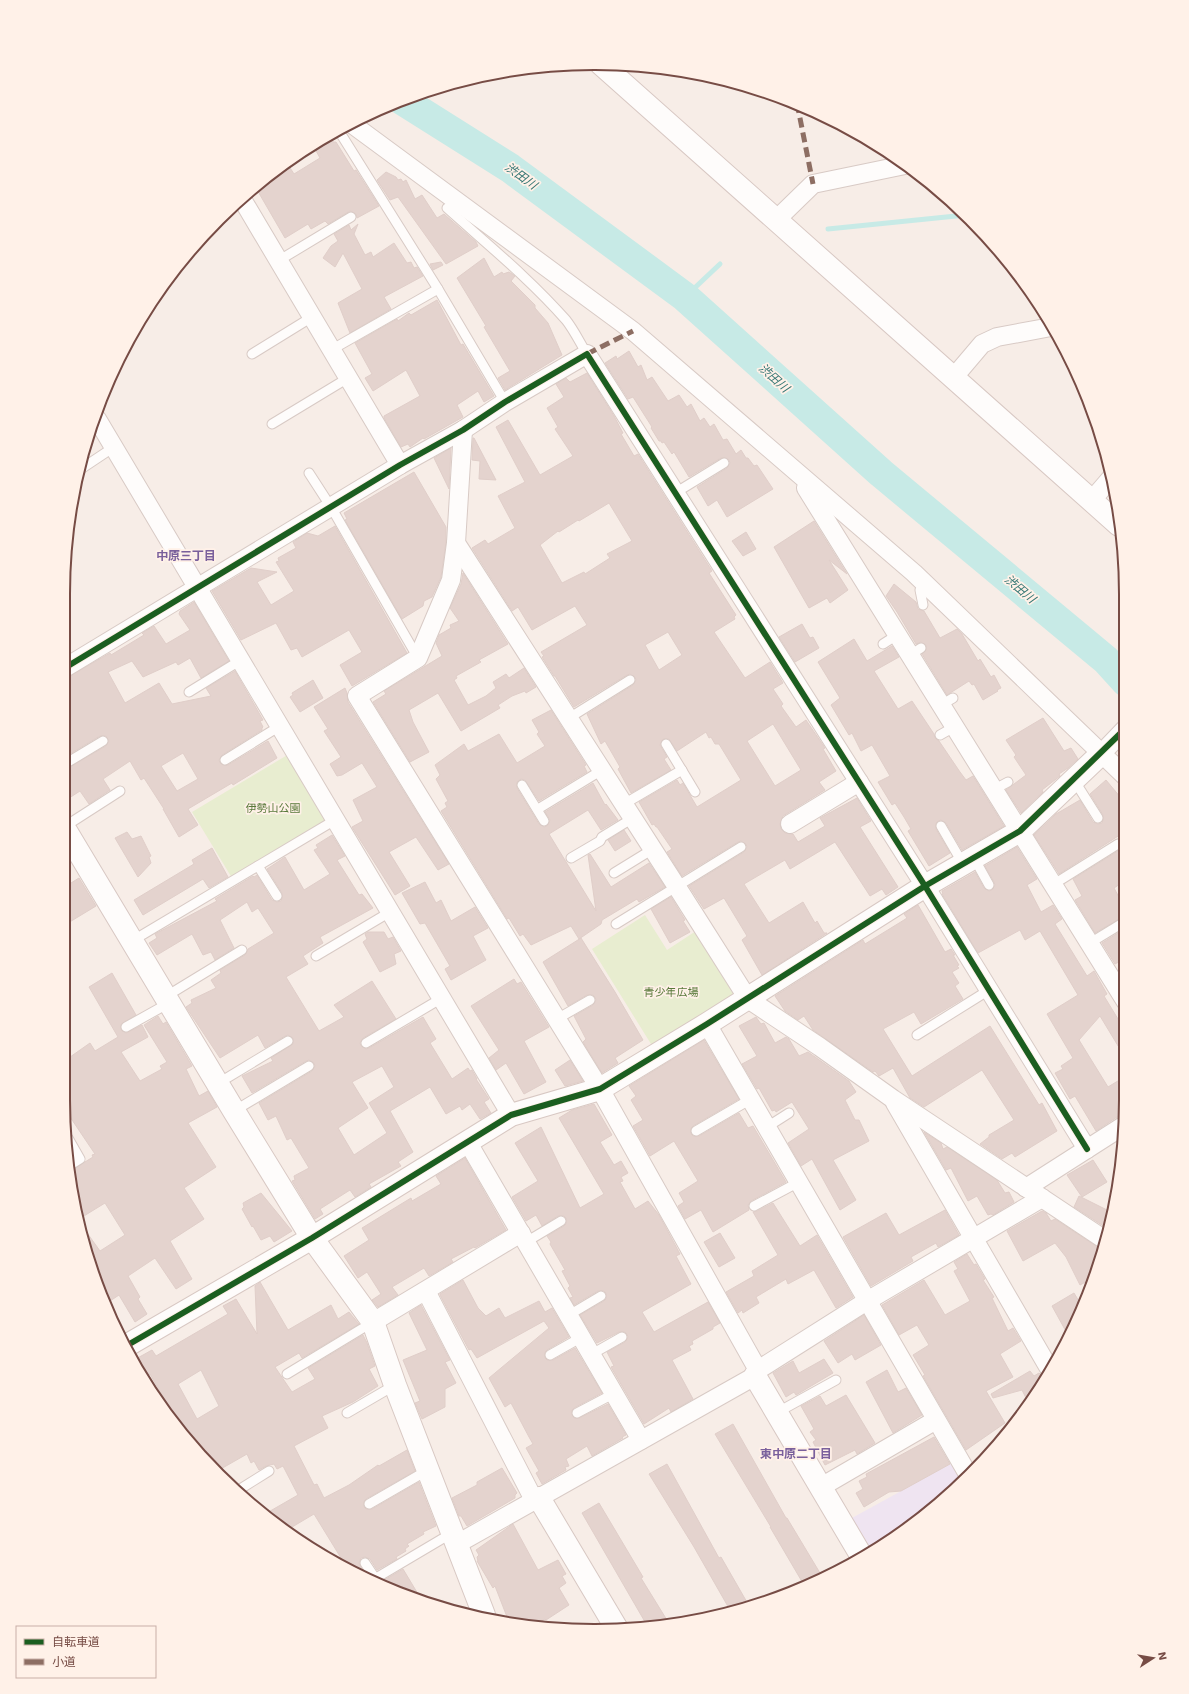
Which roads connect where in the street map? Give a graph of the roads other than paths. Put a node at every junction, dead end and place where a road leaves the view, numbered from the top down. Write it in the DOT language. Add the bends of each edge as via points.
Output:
graph roads {
  1 [pos="608,70"];
  2 [pos="357,127"];
  3 [pos="342,135"];
  4 [pos="898,166"];
  5 [pos="245,204"];
  6 [pos="447,208"];
  7 [pos="351,217"];
  8 [pos="776,220"];
  9 [pos="278,261"];
  10 [pos="438,288"];
  11 [pos="312,317"];
  12 [pos="1046,328"];
  13 [pos="331,350"];
  14 [pos="252,354"];
  15 [pos="587,354"];
  16 [pos="954,377"];
  17 [pos="348,378"];
  18 [pos="505,402"];
  19 [pos="100,422"];
  20 [pos="272,424"];
  21 [pos="463,430"];
  22 [pos="114,447"];
  23 [pos="724,463"];
  24 [pos="86,465"];
  25 [pos="400,466"];
  26 [pos="796,472"];
  27 [pos="309,473"];
  28 [pos="1107,484"];
  29 [pos="675,493"];
  30 [pos="1092,500"];
  31 [pos="331,507"];
  32 [pos="1114,520"];
  33 [pos="456,543"];
  34 [pos="923,582"];
  35 [pos="197,587"];
  36 [pos="923,605"];
  37 [pos="418,658"];
  38 [pos="241,660"];
  39 [pos="70,665"];
  40 [pos="630,680"];
  41 [pos="189,692"];
  42 [pos="569,718"];
  43 [pos="280,726"];
  44 [pos="1119,735"];
  45 [pos="103,741"];
  46 [pos="666,744"];
  47 [pos="1102,753"];
  48 [pos="225,760"];
  49 [pos="70,761"];
  50 [pos="602,770"];
  51 [pos="682,770"];
  52 [pos="1119,770"];
  53 [pos="1074,780"];
  54 [pos="859,782"];
  55 [pos="522,785"];
  56 [pos="120,791"];
  57 [pos="695,792"];
  58 [pos="538,809"];
  59 [pos="629,811"];
  60 [pos="1098,818"];
  61 [pos="335,820"];
  62 [pos="544,821"];
  63 [pos="790,824"];
  64 [pos="70,825"];
  65 [pos="941,826"];
  66 [pos="1020,831"];
  67 [pos="70,839"];
  68 [pos="1118,844"];
  69 [pos="742,846"];
  70 [pos="653,849"];
  71 [pos="571,858"];
  72 [pos="969,861"];
  73 [pos="258,866"];
  74 [pos="614,873"];
  75 [pos="1054,884"];
  76 [pos="989,885"];
  77 [pos="925,886"];
  78 [pos="677,887"];
  79 [pos="277,896"];
  80 [pos="390,912"];
  81 [pos="616,924"];
  82 [pos="1119,925"];
  83 [pos="132,941"];
  84 [pos="1090,943"];
  85 [pos="242,950"];
  86 [pos="316,956"];
  87 [pos="989,990"];
  88 [pos="1119,991"];
  89 [pos="442,998"];
  90 [pos="748,999"];
  91 [pos="167,1000"];
  92 [pos="590,1000"];
  93 [pos="557,1019"];
  94 [pos="707,1024"];
  95 [pos="126,1027"];
  96 [pos="917,1035"];
  97 [pos="288,1041"];
  98 [pos="366,1043"];
  99 [pos="309,1066"];
  100 [pos="217,1084"];
  101 [pos="600,1089"];
  102 [pos="751,1099"];
  103 [pos="893,1099"];
  104 [pos="234,1111"];
  105 [pos="789,1113"];
  106 [pos="511,1115"];
  107 [pos="767,1127"];
  108 [pos="1118,1129"];
  109 [pos="696,1131"];
  110 [pos="467,1141"];
  111 [pos="72,1145"];
  112 [pos="1087,1149"];
  113 [pos="74,1163"];
  114 [pos="799,1182"];
  115 [pos="1026,1188"];
  116 [pos="1042,1198"];
  117 [pos="754,1206"];
  118 [pos="561,1221"];
  119 [pos="1100,1237"];
  120 [pos="312,1238"];
  121 [pos="524,1238"];
  122 [pos="973,1238"];
  123 [pos="426,1291"];
  124 [pos="601,1296"];
  125 [pos="868,1301"];
  126 [pos="569,1315"];
  127 [pos="373,1322"];
  128 [pos="622,1337"];
  129 [pos="582,1338"];
  130 [pos="130,1343"];
  131 [pos="592,1354"];
  132 [pos="550,1355"];
  133 [pos="1047,1365"];
  134 [pos="757,1373"];
  135 [pos="287,1374"];
  136 [pos="836,1380"];
  137 [pos="395,1385"];
  138 [pos="615,1393"];
  139 [pos="778,1412"];
  140 [pos="347,1413"];
  141 [pos="577,1413"];
  142 [pos="936,1420"];
  143 [pos="641,1440"];
  144 [pos="428,1470"];
  145 [pos="965,1470"];
  146 [pos="269,1471"];
  147 [pos="821,1486"];
  148 [pos="242,1488"];
  149 [pos="537,1499"];
  150 [pos="369,1504"];
  151 [pos="454,1538"];
  152 [pos="859,1553"];
  153 [pos="365,1564"];
  154 [pos="370,1573"];
  155 [pos="378,1577"];
  156 [pos="483,1612"];
  157 [pos="613,1623"];
  1 -- 8 [label="street"];
  2 -- 26 [label="street" via="633,331"];
  3 -- 10 [label="lane"];
  4 -- 8 [label="street" via="812,184"];
  5 -- 9 [label="street"];
  6 -- 15 [label="lane" via="567,321"];
  7 -- 9 [label="lane"];
  8 -- 16 [label="street"];
  9 -- 11 [label="street"];
  10 -- 13 [label="lane"];
  10 -- 18 [label="lane"];
  11 -- 13 [label="street"];
  11 -- 14 [label="lane"];
  12 -- 16 [label="street" via="997,337 982,344"];
  13 -- 17 [label="street"];
  15 -- 18 [label="street"];
  15 -- 29 [label="street"];
  16 -- 30 [label="street"];
  17 -- 20 [label="lane"];
  17 -- 25 [label="street"];
  18 -- 21 [label="street"];
  19 -- 22 [label="street"];
  21 -- 25 [label="street"];
  21 -- 33 [label="street"];
  22 -- 24 [label="lane"];
  22 -- 35 [label="street"];
  23 -- 29 [label="lane"];
  25 -- 31 [label="street"];
  26 -- 34 [label="street"];
  26 -- 66 [label="street" via="890,639 916,652 947,701 947,731 1000,786"];
  27 -- 31 [label="lane"];
  28 -- 30 [label="street"];
  29 -- 54 [label="street"];
  30 -- 32 [label="street"];
  31 -- 35 [label="street"];
  31 -- 37 [label="lane"];
  33 -- 37 [label="street" via="451,580"];
  33 -- 42 [label="street"];
  34 -- 36 [label="lane" via="920,590"];
  34 -- 47 [label="street"];
  35 -- 38 [label="street"];
  35 -- 39 [label="street"];
  37 -- 93 [label="street" via="358,696"];
  38 -- 41 [label="lane"];
  38 -- 43 [label="street"];
  40 -- 42 [label="lane"];
  42 -- 50 [label="street"];
  43 -- 48 [label="lane"];
  43 -- 61 [label="street"];
  44 -- 47 [label="street"];
  45 -- 49 [label="lane"];
  46 -- 51 [label="lane"];
  47 -- 52 [label="street"];
  47 -- 53 [label="street"];
  50 -- 58 [label="lane"];
  50 -- 59 [label="street"];
  51 -- 57 [label="lane"];
  51 -- 59 [label="lane"];
  53 -- 60 [label="lane"];
  53 -- 66 [label="street"];
  54 -- 63 [label="street"];
  54 -- 77 [label="street"];
  55 -- 58 [label="lane"];
  56 -- 64 [label="lane"];
  58 -- 62 [label="lane"];
  59 -- 70 [label="street"];
  59 -- 71 [label="lane" via="600,841"];
  61 -- 73 [label="lane"];
  61 -- 80 [label="street"];
  65 -- 72 [label="lane"];
  66 -- 72 [label="street"];
  66 -- 75 [label="street"];
  67 -- 83 [label="street"];
  68 -- 75 [label="lane"];
  69 -- 78 [label="lane"];
  70 -- 74 [label="lane"];
  70 -- 78 [label="street"];
  72 -- 76 [label="lane"];
  72 -- 77 [label="street"];
  73 -- 79 [label="lane"];
  73 -- 83 [label="lane"];
  75 -- 84 [label="street"];
  77 -- 87 [label="street"];
  77 -- 90 [label="street"];
  78 -- 81 [label="lane"];
  78 -- 90 [label="street"];
  80 -- 86 [label="lane"];
  80 -- 89 [label="street"];
  82 -- 84 [label="lane"];
  83 -- 91 [label="street"];
  84 -- 88 [label="street"];
  85 -- 91 [label="lane"];
  87 -- 96 [label="lane"];
  87 -- 112 [label="street"];
  89 -- 98 [label="lane"];
  89 -- 106 [label="street"];
  90 -- 94 [label="street"];
  90 -- 103 [label="street" via="826,1044"];
  91 -- 95 [label="lane"];
  91 -- 100 [label="street"];
  92 -- 93 [label="lane"];
  93 -- 101 [label="street"];
  94 -- 101 [label="street"];
  94 -- 102 [label="street"];
  97 -- 100 [label="lane"];
  99 -- 104 [label="lane"];
  100 -- 104 [label="street"];
  101 -- 106 [label="street"];
  101 -- 134 [label="street"];
  102 -- 107 [label="street"];
  102 -- 109 [label="lane"];
  103 -- 115 [label="street"];
  103 -- 122 [label="street"];
  104 -- 120 [label="street"];
  105 -- 107 [label="lane"];
  106 -- 110 [label="street"];
  107 -- 114 [label="street"];
  108 -- 112 [label="street"];
  110 -- 120 [label="street"];
  110 -- 121 [label="street"];
  111 -- 113 [label="lane" via="80,1159"];
  112 -- 115 [label="street"];
  114 -- 117 [label="lane"];
  114 -- 125 [label="street"];
  115 -- 116 [label="street"];
  116 -- 119 [label="street"];
  116 -- 122 [label="street"];
  118 -- 121 [label="lane"];
  120 -- 127 [label="street"];
  120 -- 130 [label="street"];
  121 -- 123 [label="street"];
  121 -- 126 [label="street"];
  122 -- 125 [label="street"];
  122 -- 133 [label="street"];
  123 -- 127 [label="street"];
  123 -- 149 [label="street"];
  124 -- 126 [label="lane"];
  125 -- 134 [label="street"];
  125 -- 142 [label="street"];
  126 -- 129 [label="street"];
  127 -- 135 [label="lane"];
  127 -- 137 [label="street"];
  128 -- 131 [label="lane"];
  129 -- 131 [label="street"];
  129 -- 132 [label="lane"];
  131 -- 138 [label="street"];
  134 -- 139 [label="street"];
  134 -- 143 [label="street"];
  136 -- 139 [label="lane"];
  137 -- 140 [label="lane"];
  137 -- 144 [label="street"];
  138 -- 141 [label="lane"];
  138 -- 143 [label="street"];
  139 -- 147 [label="street"];
  142 -- 145 [label="street"];
  142 -- 147 [label="street"];
  143 -- 149 [label="street"];
  144 -- 150 [label="lane"];
  144 -- 151 [label="street"];
  146 -- 148 [label="lane"];
  147 -- 152 [label="street"];
  149 -- 151 [label="street"];
  149 -- 157 [label="street"];
  151 -- 155 [label="lane"];
  151 -- 156 [label="street"];
  153 -- 154 [label="lane"];
}
